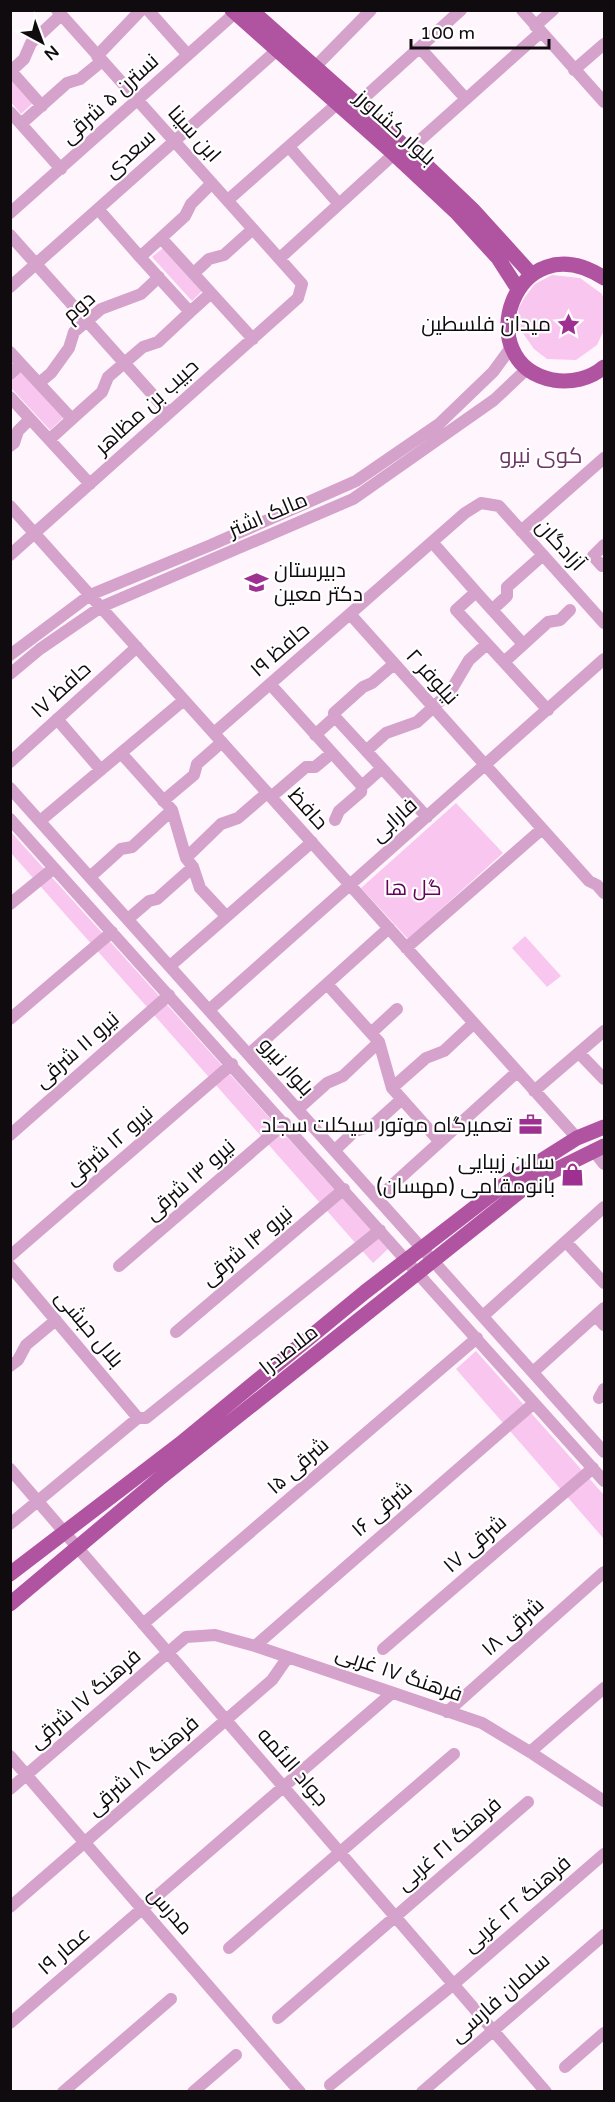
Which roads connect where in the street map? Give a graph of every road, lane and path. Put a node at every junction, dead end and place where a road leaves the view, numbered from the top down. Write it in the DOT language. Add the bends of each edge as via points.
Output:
graph roads {
  1 [pos="141,10"];
  2 [pos="148,10"];
  3 [pos="251,10"];
  4 [pos="371,10"];
  5 [pos="461,10"];
  6 [pos="522,10"];
  7 [pos="553,10"];
  8 [pos="234,12"];
  9 [pos="59,13"];
  10 [pos="538,29"];
  11 [pos="604,44"];
  12 [pos="420,48"];
  13 [pos="276,51"];
  14 [pos="188,55"];
  15 [pos="99,58"];
  16 [pos="315,67"];
  17 [pos="11,70"];
  18 [pos="574,70"];
  19 [pos="466,99"];
  20 [pos="137,101"];
  21 [pos="604,102"];
  22 [pos="337,104"];
  23 [pos="356,105"];
  24 [pos="42,106"];
  25 [pos="10,112"];
  26 [pos="21,124"];
  27 [pos="174,142"];
  28 [pos="289,147"];
  29 [pos="401,152"];
  30 [pos="61,169"];
  31 [pos="212,183"];
  32 [pos="228,201"];
  33 [pos="339,204"];
  34 [pos="98,209"];
  35 [pos="10,213"];
  36 [pos="253,229"];
  37 [pos="10,235"];
  38 [pos="161,238"];
  39 [pos="141,257"];
  40 [pos="280,258"];
  41 [pos="36,264"];
  42 [pos="194,273"];
  43 [pos="532,275"];
  44 [pos="159,277"];
  45 [pos="604,278"];
  46 [pos="302,284"];
  47 [pos="10,286"];
  48 [pos="518,289"];
  49 [pos="211,293"];
  50 [pos="190,312"];
  51 [pos="87,321"];
  52 [pos="253,339"];
  53 [pos="512,346"];
  54 [pos="10,352"];
  55 [pos="125,362"];
  56 [pos="21,364"];
  57 [pos="528,368"];
  58 [pos="10,374"];
  59 [pos="601,374"];
  60 [pos="39,383"];
  61 [pos="10,397"];
  62 [pos="170,413"];
  63 [pos="30,419"];
  64 [pos="72,419"];
  65 [pos="50,439"];
  66 [pos="10,446"];
  67 [pos="604,458"];
  68 [pos="90,484"];
  69 [pos="481,503"];
  70 [pos="10,506"];
  71 [pos="521,531"];
  72 [pos="35,533"];
  73 [pos="432,542"];
  74 [pos="604,545"];
  75 [pos="10,555"];
  76 [pos="543,555"];
  77 [pos="604,564"];
  78 [pos="476,592"];
  79 [pos="90,595"];
  80 [pos="101,607"];
  81 [pos="492,610"];
  82 [pos="570,610"];
  83 [pos="350,614"];
  84 [pos="604,623"];
  85 [pos="487,644"];
  86 [pos="523,644"];
  87 [pos="137,647"];
  88 [pos="10,655"];
  89 [pos="604,659"];
  90 [pos="504,662"];
  91 [pos="394,664"];
  92 [pos="10,674"];
  93 [pos="270,684"];
  94 [pos="184,700"];
  95 [pos="433,708"];
  96 [pos="548,710"];
  97 [pos="335,717"];
  98 [pos="57,719"];
  99 [pos="315,735"];
  100 [pos="218,738"];
  101 [pos="366,751"];
  102 [pos="121,753"];
  103 [pos="332,753"];
  104 [pos="10,762"];
  105 [pos="485,766"];
  106 [pos="382,768"];
  107 [pos="101,770"];
  108 [pos="363,786"];
  109 [pos="10,788"];
  110 [pos="269,795"];
  111 [pos="167,806"];
  112 [pos="427,817"];
  113 [pos="10,819"];
  114 [pos="335,820"];
  115 [pos="40,821"];
  116 [pos="542,829"];
  117 [pos="312,842"];
  118 [pos="189,862"];
  119 [pos="54,868"];
  120 [pos="90,877"];
  121 [pos="350,885"];
  122 [pos="604,893"];
  123 [pos="10,904"];
  124 [pos="226,916"];
  125 [pos="128,919"];
  126 [pos="389,928"];
  127 [pos="112,932"];
  128 [pos="406,948"];
  129 [pos="170,966"];
  130 [pos="327,984"];
  131 [pos="169,995"];
  132 [pos="397,1009"];
  133 [pos="209,1010"];
  134 [pos="10,1019"];
  135 [pos="474,1023"];
  136 [pos="604,1031"];
  137 [pos="375,1038"];
  138 [pos="579,1053"];
  139 [pos="249,1054"];
  140 [pos="232,1064"];
  141 [pos="517,1072"];
  142 [pos="604,1079"];
  143 [pos="392,1088"];
  144 [pos="534,1091"];
  145 [pos="402,1099"];
  146 [pos="298,1109"];
  147 [pos="285,1123"];
  148 [pos="604,1127"];
  149 [pos="10,1134"];
  150 [pos="577,1138"];
  151 [pos="440,1142"];
  152 [pos="599,1148"];
  153 [pos="334,1150"];
  154 [pos="604,1164"];
  155 [pos="344,1189"];
  156 [pos="378,1198"];
  157 [pos="604,1207"];
  158 [pos="380,1230"];
  159 [pos="566,1242"];
  160 [pos="422,1248"];
  161 [pos="10,1256"];
  162 [pos="407,1260"];
  163 [pos="434,1261"];
  164 [pos="10,1266"];
  165 [pos="119,1266"];
  166 [pos="419,1273"];
  167 [pos="604,1283"];
  168 [pos="483,1316"];
  169 [pos="602,1317"];
  170 [pos="56,1320"];
  171 [pos="176,1332"];
  172 [pos="477,1338"];
  173 [pos="10,1366"];
  174 [pos="534,1372"];
  175 [pos="534,1403"];
  176 [pos="138,1418"];
  177 [pos="604,1452"];
  178 [pos="593,1468"];
  179 [pos="10,1469"];
  180 [pos="604,1481"];
  181 [pos="39,1500"];
  182 [pos="10,1524"];
  183 [pos="65,1532"];
  184 [pos="78,1547"];
  185 [pos="604,1572"];
  186 [pos="10,1574"];
  187 [pos="10,1604"];
  188 [pos="143,1624"];
  189 [pos="255,1646"];
  190 [pos="383,1649"];
  191 [pos="168,1653"];
  192 [pos="288,1657"];
  193 [pos="604,1688"];
  194 [pos="392,1693"];
  195 [pos="447,1712"];
  196 [pos="226,1720"];
  197 [pos="530,1752"];
  198 [pos="453,1754"];
  199 [pos="10,1756"];
  200 [pos="27,1775"];
  201 [pos="284,1786"];
  202 [pos="10,1790"];
  203 [pos="603,1799"];
  204 [pos="528,1802"];
  205 [pos="85,1842"];
  206 [pos="341,1852"];
  207 [pos="604,1854"];
  208 [pos="10,1907"];
  209 [pos="142,1908"];
  210 [pos="396,1916"];
  211 [pos="604,1935"];
  212 [pos="230,1948"];
  213 [pos="454,1983"];
  214 [pos="171,1999"];
  215 [pos="278,2018"];
  216 [pos="10,2022"];
  217 [pos="494,2029"];
  218 [pos="604,2033"];
  219 [pos="236,2055"];
  220 [pos="565,2067"];
  221 [pos="330,2085"];
  222 [pos="63,2091"];
  223 [pos="194,2091"];
  224 [pos="300,2091"];
  225 [pos="422,2091"];
  226 [pos="546,2091"];
  1 -- 15 [label="street"];
  2 -- 14 [label="street"];
  3 -- 16 [label="main road, بلوار کشاورز"];
  4 -- 16 [label="street"];
  5 -- 12 [label="street"];
  6 -- 10 [label="street"];
  7 -- 10 [label="street"];
  8 -- 13 [label="main road, بلوار کشاورز"];
  8 -- 14 [label="street, نسترن ۵ شرقی"];
  9 -- 15 [label="street, ابن سینا"];
  9 -- 17 [label="street"];
  10 -- 18 [label="street"];
  10 -- 19 [label="street"];
  11 -- 18 [label="street"];
  12 -- 19 [label="street"];
  12 -- 23 [label="street"];
  13 -- 22 [label="main road, بلوار کشاورز"];
  13 -- 27 [label="street, سعدی"];
  14 -- 20 [label="street, نسترن ۵ شرقی"];
  15 -- 20 [label="street, ابن سینا"];
  15 -- 24 [label="street" via="80,79 67,83"];
  16 -- 23 [label="main road, بلوار کشاورز"];
  17 -- 24 [label="street"];
  18 -- 21 [label="street"];
  19 -- 29 [label="street"];
  20 -- 27 [label="street, ابن سینا"];
  20 -- 30 [label="street, نسترن ۵ شرقی"];
  22 -- 28 [label="street"];
  22 -- 29 [label="main road, بلوار کشاورز"];
  23 -- 29 [label="main road, بلوار کشاورز"];
  24 -- 26 [label="street"];
  25 -- 26 [label="street"];
  26 -- 30 [label="street"];
  27 -- 31 [label="street, ابن سینا"];
  27 -- 34 [label="street, سعدی"];
  28 -- 32 [label="street"];
  28 -- 33 [label="street"];
  29 -- 33 [label="street"];
  29 -- 43 [label="main road, بلوار کشاورز" via="474,211"];
  29 -- 48 [label="main road, بلوار کشاورز" via="498,258"];
  30 -- 35 [label="street, نسترن ۵ شرقی"];
  31 -- 32 [label="street, ابن سینا"];
  31 -- 38 [label="street"];
  32 -- 36 [label="street, ابن سینا"];
  33 -- 40 [label="street"];
  34 -- 39 [label="street"];
  34 -- 41 [label="street, سعدی"];
  36 -- 40 [label="street, ابن سینا"];
  36 -- 42 [label="street" via="224,255 209,259"];
  37 -- 41 [label="street"];
  38 -- 39 [label="street"];
  38 -- 42 [label="street"];
  39 -- 44 [label="street"];
  40 -- 46 [label="street, ابن سینا"];
  41 -- 47 [label="street, سعدی"];
  41 -- 51 [label="street"];
  42 -- 49 [label="street"];
  43 -- 45 [label="main road" via="550,266 570,264"];
  43 -- 48 [label="main road"];
  44 -- 50 [label="street"];
  44 -- 51 [label="street, دوم" via="141,294 101,309"];
  46 -- 52 [label="street, حبیب بن مظاهر" via="298,298"];
  48 -- 53 [label="main road" via="509,307 507,327"];
  49 -- 50 [label="street"];
  49 -- 52 [label="street"];
  50 -- 55 [label="street" via="158,342 143,347"];
  51 -- 55 [label="street"];
  51 -- 60 [label="street, دوم" via="74,332 69,348"];
  52 -- 62 [label="street, حبیب بن مظاهر"];
  53 -- 57 [label="main road"];
  53 -- 79 [label="street, مالک اشتر" via="493,372 438,424 356,481"];
  54 -- 56 [label="street"];
  55 -- 62 [label="street"];
  55 -- 64 [label="street" via="108,377 102,392"];
  56 -- 58 [label="street"];
  56 -- 60 [label="street"];
  57 -- 59 [label="main road" via="545,378 565,382"];
  57 -- 80 [label="street, مالک اشتر" via="494,399 353,499"];
  60 -- 64 [label="street"];
  61 -- 63 [label="street"];
  62 -- 68 [label="street, حبیب بن مظاهر"];
  63 -- 65 [label="street"];
  63 -- 66 [label="street" via="18,430"];
  64 -- 65 [label="street"];
  65 -- 68 [label="street"];
  67 -- 71 [label="street"];
  68 -- 72 [label="street, حبیب بن مظاهر"];
  69 -- 71 [label="street, آزادگان" via="499,506"];
  69 -- 73 [label="street, حافظ ۱۹"];
  70 -- 72 [label="street, حافظ"];
  71 -- 76 [label="street, آزادگان"];
  72 -- 75 [label="street, حبیب بن مظاهر"];
  72 -- 79 [label="street, حافظ"];
  73 -- 78 [label="street"];
  73 -- 83 [label="street, حافظ ۱۹"];
  74 -- 77 [label="street" via="592,556"];
  76 -- 81 [label="street" via="507,587 507,596"];
  76 -- 84 [label="street, آزادگان"];
  78 -- 81 [label="street"];
  78 -- 85 [label="street" via="456,610"];
  79 -- 80 [label="street, حافظ"];
  79 -- 88 [label="street, مالک اشتر"];
  80 -- 87 [label="street, حافظ"];
  80 -- 92 [label="street, مالک اشتر"];
  81 -- 86 [label="street"];
  82 -- 86 [label="street" via="560,620 548,622"];
  83 -- 91 [label="street, نیلوفر ۲"];
  83 -- 93 [label="street, حافظ ۱۹"];
  85 -- 90 [label="street"];
  85 -- 95 [label="street" via="469,660 450,692"];
  86 -- 90 [label="street"];
  87 -- 94 [label="street, حافظ"];
  87 -- 98 [label="street, حافظ ۱۷"];
  89 -- 96 [label="street, فارابی"];
  90 -- 96 [label="street"];
  91 -- 95 [label="street, نیلوفر ۲"];
  91 -- 97 [label="street" via="334,713"];
  93 -- 99 [label="street"];
  93 -- 100 [label="street, حافظ ۱۹"];
  94 -- 100 [label="street, حافظ"];
  94 -- 102 [label="street"];
  95 -- 101 [label="street" via="417,722 386,733"];
  95 -- 105 [label="street, نیلوفر ۲"];
  96 -- 105 [label="street, فارابی"];
  97 -- 99 [label="street"];
  97 -- 101 [label="street"];
  98 -- 104 [label="street, حافظ ۱۷"];
  98 -- 107 [label="street"];
  99 -- 103 [label="street"];
  100 -- 110 [label="street, حافظ"];
  100 -- 111 [label="street, حافظ ۱۹"];
  101 -- 106 [label="street"];
  102 -- 107 [label="street"];
  102 -- 111 [label="street"];
  103 -- 108 [label="street"];
  103 -- 110 [label="street"];
  105 -- 112 [label="street, فارابی"];
  105 -- 116 [label="street, نیلوفر ۲"];
  106 -- 108 [label="street"];
  106 -- 112 [label="street"];
  107 -- 115 [label="street"];
  108 -- 114 [label="street"];
  109 -- 115 [label="street, بلوار نیرو"];
  110 -- 117 [label="street, حافظ"];
  110 -- 118 [label="street" via="238,818 221,824"];
  111 -- 118 [label="street"];
  111 -- 120 [label="street, حافظ ۱۹" via="132,847 121,849"];
  112 -- 121 [label="street, فارابی"];
  113 -- 119 [label="street, بلوار نیرو"];
  115 -- 120 [label="street, بلوار نیرو"];
  116 -- 122 [label="street, نیلوفر ۲"];
  116 -- 128 [label="street"];
  117 -- 121 [label="street, حافظ"];
  117 -- 124 [label="street"];
  118 -- 124 [label="street" via="200,888"];
  118 -- 125 [label="street" via="157,898"];
  119 -- 123 [label="street"];
  119 -- 127 [label="street, بلوار نیرو"];
  120 -- 125 [label="street, بلوار نیرو"];
  121 -- 126 [label="street, حافظ"];
  121 -- 133 [label="street, فارابی"];
  124 -- 129 [label="street"];
  125 -- 129 [label="street, بلوار نیرو"];
  126 -- 128 [label="street, حافظ"];
  126 -- 130 [label="street"];
  127 -- 131 [label="street, بلوار نیرو"];
  127 -- 134 [label="street"];
  128 -- 135 [label="street, حافظ"];
  129 -- 133 [label="street, بلوار نیرو"];
  130 -- 137 [label="street"];
  130 -- 139 [label="street"];
  131 -- 140 [label="street, بلوار نیرو"];
  131 -- 149 [label="street, نیرو ۱۱ شرقی"];
  132 -- 137 [label="street"];
  133 -- 139 [label="street, بلوار نیرو"];
  135 -- 141 [label="street, حافظ"];
  135 -- 143 [label="street" via="444,1051 426,1058"];
  136 -- 138 [label="street"];
  137 -- 143 [label="street"];
  137 -- 146 [label="street" via="343,1076 327,1083"];
  138 -- 142 [label="street"];
  138 -- 144 [label="street"];
  139 -- 146 [label="street, بلوار نیرو"];
  140 -- 147 [label="street, بلوار نیرو"];
  140 -- 161 [label="street, نیرو ۱۲ شرقی"];
  141 -- 144 [label="street, حافظ"];
  141 -- 151 [label="street"];
  143 -- 145 [label="street"];
  144 -- 150 [label="street, حافظ"];
  145 -- 151 [label="street"];
  145 -- 153 [label="street"];
  146 -- 153 [label="street, بلوار نیرو"];
  147 -- 155 [label="street, بلوار نیرو"];
  147 -- 165 [label="street, نیرو ۱۳ شرقی"];
  148 -- 150 [label="main road, ملاصدرا"];
  150 -- 160 [label="main road, ملاصدرا" via="509,1181"];
  151 -- 156 [label="street"];
  152 -- 154 [label="street"];
  152 -- 163 [label="main road, ملاصدرا" via="533,1182"];
  153 -- 156 [label="street, بلوار نیرو"];
  155 -- 158 [label="street, بلوار نیرو"];
  155 -- 171 [label="street, نیرو ۱۴ شرقی"];
  156 -- 160 [label="street, بلوار نیرو"];
  157 -- 159 [label="street"];
  158 -- 162 [label="street, بلوار نیرو"];
  158 -- 176 [label="street" via="146,1418"];
  159 -- 167 [label="street"];
  159 -- 168 [label="street"];
  160 -- 162 [label="main road, ملاصدرا"];
  160 -- 163 [label="street, بلوار نیرو"];
  162 -- 166 [label="street, بلوار نیرو"];
  162 -- 183 [label="main road, ملاصدرا"];
  163 -- 166 [label="main road, ملاصدرا"];
  163 -- 168 [label="street, بلوار نیرو"];
  164 -- 170 [label="street, بلال حبشی"];
  166 -- 172 [label="street, بلوار نیرو"];
  166 -- 184 [label="main road, ملاصدرا"];
  168 -- 174 [label="street, بلوار نیرو"];
  169 -- 174 [label="street"];
  170 -- 173 [label="street" via="26,1345"];
  170 -- 176 [label="street, بلال حبشی"];
  172 -- 175 [label="street, بلوار نیرو"];
  172 -- 188 [label="street, ۱۵ شرقی"];
  174 -- 177 [label="street, بلوار نیرو"];
  175 -- 178 [label="street, بلوار نیرو"];
  175 -- 189 [label="street, ۱۶ شرقی"];
  176 -- 181 [label="street"];
  178 -- 180 [label="street, بلوار نیرو"];
  178 -- 190 [label="street, ۱۷ شرقی"];
  179 -- 181 [label="street, جواد الائمه"];
  181 -- 182 [label="street"];
  181 -- 183 [label="street, جواد الائمه"];
  183 -- 184 [label="street, جواد الائمه"];
  183 -- 186 [label="main road, ملاصدرا"];
  184 -- 187 [label="main road, ملاصدرا"];
  184 -- 188 [label="street, جواد الائمه"];
  185 -- 195 [label="street, ۱۸ شرقی"];
  188 -- 191 [label="street, جواد الائمه"];
  189 -- 191 [label="street, فرهنگ ۱۷ غربی" via="215,1635 186,1637"];
  189 -- 192 [label="street, فرهنگ ۱۷ غربی"];
  191 -- 196 [label="street, جواد الائمه"];
  191 -- 200 [label="street, فرهنگ ۱۷ شرقی"];
  192 -- 194 [label="street, فرهنگ ۱۷ غربی"];
  192 -- 196 [label="street, فرهنگ ۱۸ شرقی" via="272,1680"];
  193 -- 197 [label="street"];
  194 -- 195 [label="street, فرهنگ ۱۷ غربی"];
  194 -- 201 [label="street, عمار ۱۹"];
  195 -- 197 [label="street, فرهنگ ۱۷ غربی" via="482,1723"];
  196 -- 201 [label="street, جواد الائمه"];
  196 -- 205 [label="street, فرهنگ ۱۸ شرقی"];
  197 -- 203 [label="street, فرهنگ ۱۷ غربی"];
  198 -- 206 [label="street"];
  199 -- 200 [label="street, مدرس"];
  200 -- 202 [label="street, فرهنگ ۱۷ شرقی"];
  200 -- 205 [label="street, مدرس"];
  201 -- 206 [label="street, جواد الائمه"];
  201 -- 209 [label="street, عمار ۱۹"];
  204 -- 210 [label="street, فرهنگ ۲۱ غربی"];
  205 -- 208 [label="street, فرهنگ ۱۸ شرقی"];
  205 -- 209 [label="street, مدرس"];
  206 -- 210 [label="street, جواد الائمه"];
  206 -- 212 [label="street"];
  207 -- 213 [label="street, فرهنگ ۲۲ غربی"];
  209 -- 216 [label="street, عمار ۱۹"];
  209 -- 224 [label="street, مدرس"];
  210 -- 213 [label="street, جواد الائمه"];
  210 -- 215 [label="street, فرهنگ ۲۱ غربی"];
  211 -- 217 [label="street, سلمان فارسی"];
  213 -- 217 [label="street, جواد الائمه"];
  213 -- 221 [label="street, فرهنگ ۲۲ غربی"];
  214 -- 222 [label="street"];
  217 -- 225 [label="street, سلمان فارسی"];
  217 -- 226 [label="street, جواد الائمه"];
  218 -- 220 [label="street"];
  219 -- 223 [label="street"];
}
